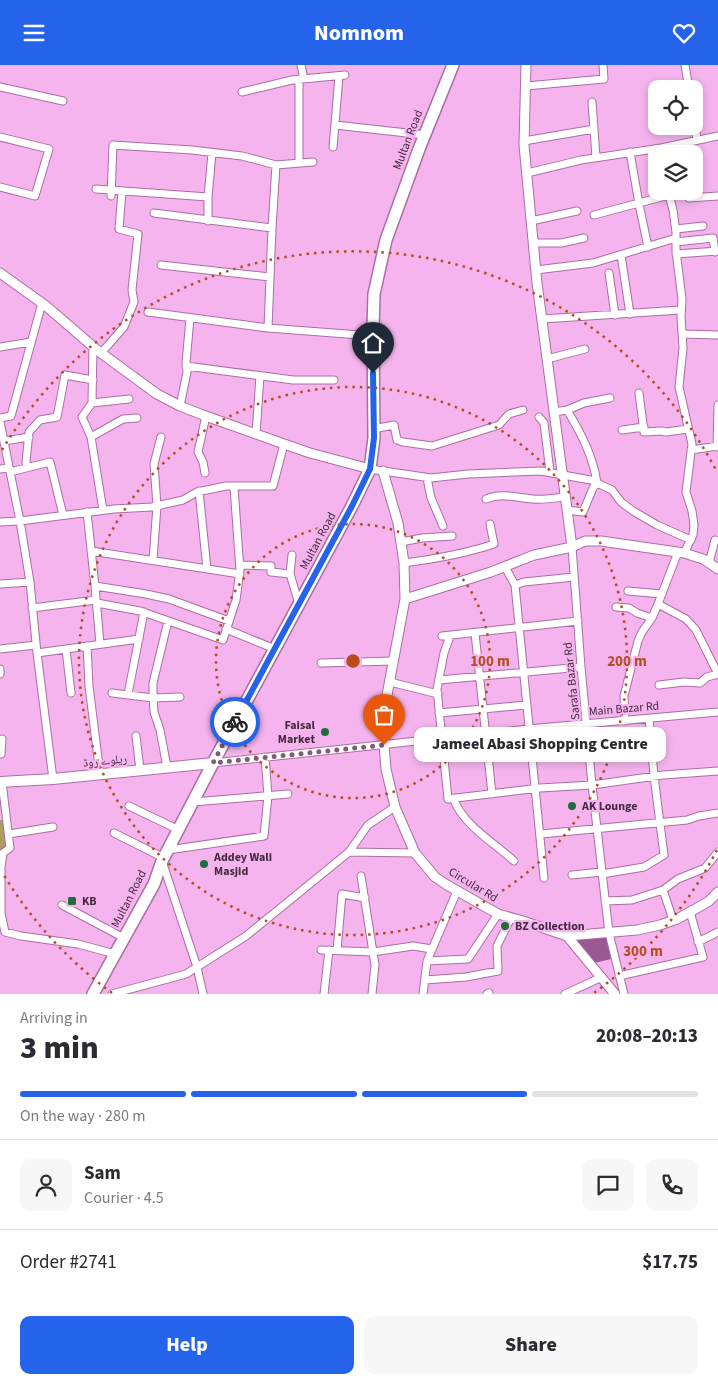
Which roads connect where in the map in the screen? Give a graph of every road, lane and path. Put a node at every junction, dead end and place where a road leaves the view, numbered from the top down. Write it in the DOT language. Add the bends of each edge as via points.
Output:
graph roads {
  1 [pos="301,65"];
  2 [pos="453,65"];
  3 [pos="526,65"];
  4 [pos="603,65"];
  5 [pos="685,65"];
  6 [pos="302,79"];
  7 [pos="688,80"];
  8 [pos="526,86"];
  9 [pos="0,87"];
  10 [pos="242,92"];
  11 [pos="63,101"];
  12 [pos="592,102"];
  13 [pos="335,125"];
  14 [pos="594,129"];
  15 [pos="425,135"];
  16 [pos="696,135"];
  17 [pos="718,136"];
  18 [pos="0,137"];
  19 [pos="697,140"];
  20 [pos="524,141"];
  21 [pos="681,145"];
  22 [pos="333,147"];
  23 [pos="648,151"];
  24 [pos="630,152"];
  25 [pos="212,153"];
  26 [pos="596,157"];
  27 [pos="313,162"];
  28 [pos="299,163"];
  29 [pos="276,165"];
  30 [pos="527,173"];
  31 [pos="0,187"];
  32 [pos="96,189"];
  33 [pos="122,191"];
  34 [pos="111,193"];
  35 [pos="718,195"];
  36 [pos="208,197"];
  37 [pos="703,197"];
  38 [pos="649,200"];
  39 [pos="670,200"];
  40 [pos="638,204"];
  41 [pos="577,211"];
  42 [pos="154,213"];
  43 [pos="594,215"];
  44 [pos="208,221"];
  45 [pos="531,221"];
  46 [pos="703,226"];
  47 [pos="272,228"];
  48 [pos="676,229"];
  49 [pos="584,238"];
  50 [pos="676,240"];
  51 [pos="533,243"];
  52 [pos="648,247"];
  53 [pos="717,251"];
  54 [pos="676,254"];
  55 [pos="621,255"];
  56 [pos="160,265"];
  57 [pos="536,270"];
  58 [pos="0,273"];
  59 [pos="609,273"];
  60 [pos="270,277"];
  61 [pos="42,303"];
  62 [pos="681,310"];
  63 [pos="148,312"];
  64 [pos="630,314"];
  65 [pos="615,315"];
  66 [pos="190,318"];
  67 [pos="542,319"];
  68 [pos="268,328"];
  69 [pos="682,335"];
  70 [pos="718,335"];
  71 [pos="373,336"];
  72 [pos="31,342"];
  73 [pos="93,346"];
  74 [pos="0,347"];
  75 [pos="585,349"];
  76 [pos="102,352"];
  77 [pos="547,359"];
  78 [pos="186,366"];
  79 [pos="260,376"];
  80 [pos="92,380"];
  81 [pos="334,380"];
  82 [pos="639,393"];
  83 [pos="610,398"];
  84 [pos="129,399"];
  85 [pos="92,403"];
  86 [pos="718,405"];
  87 [pos="180,406"];
  88 [pos="523,410"];
  89 [pos="567,411"];
  90 [pos="554,412"];
  91 [pos="206,416"];
  92 [pos="539,417"];
  93 [pos="138,418"];
  94 [pos="0,420"];
  95 [pos="644,427"];
  96 [pos="374,429"];
  97 [pos="688,429"];
  98 [pos="622,430"];
  99 [pos="256,434"];
  100 [pos="29,437"];
  101 [pos="91,437"];
  102 [pos="161,437"];
  103 [pos="4,441"];
  104 [pos="284,444"];
  105 [pos="718,447"];
  106 [pos="691,450"];
  107 [pos="27,467"];
  108 [pos="0,469"];
  109 [pos="370,469"];
  110 [pos="9,470"];
  111 [pos="383,471"];
  112 [pos="550,472"];
  113 [pos="205,473"];
  114 [pos="562,474"];
  115 [pos="427,478"];
  116 [pos="596,482"];
  117 [pos="234,487"];
  118 [pos="200,491"];
  119 [pos="565,497"];
  120 [pos="486,499"];
  121 [pos="157,506"];
  122 [pos="103,510"];
  123 [pos="567,510"];
  124 [pos="87,512"];
  125 [pos="63,515"];
  126 [pos="20,521"];
  127 [pos="0,522"];
  128 [pos="490,524"];
  129 [pos="443,526"];
  130 [pos="452,536"];
  131 [pos="715,539"];
  132 [pos="691,540"];
  133 [pos="401,542"];
  134 [pos="572,547"];
  135 [pos="91,551"];
  136 [pos="681,552"];
  137 [pos="292,555"];
  138 [pos="153,560"];
  139 [pos="404,563"];
  140 [pos="709,563"];
  141 [pos="240,565"];
  142 [pos="505,567"];
  143 [pos="206,569"];
  144 [pos="718,569"];
  145 [pos="290,574"];
  146 [pos="240,575"];
  147 [pos="574,577"];
  148 [pos="30,582"];
  149 [pos="0,584"];
  150 [pos="515,585"];
  151 [pos="95,586"];
  152 [pos="628,591"];
  153 [pos="662,594"];
  154 [pos="405,599"];
  155 [pos="96,602"];
  156 [pos="299,604"];
  157 [pos="658,604"];
  158 [pos="616,607"];
  159 [pos="32,608"];
  160 [pos="144,613"];
  161 [pos="652,618"];
  162 [pos="168,621"];
  163 [pos="229,621"];
  164 [pos="578,621"];
  165 [pos="518,628"];
  166 [pos="226,629"];
  167 [pos="475,633"];
  168 [pos="139,639"];
  169 [pos="100,644"];
  170 [pos="36,645"];
  171 [pos="87,646"];
  172 [pos="0,649"];
  173 [pos="66,649"];
  174 [pos="275,649"];
  175 [pos="37,653"];
  176 [pos="394,661"];
  177 [pos="321,663"];
  178 [pos="581,667"];
  179 [pos="0,669"];
  180 [pos="524,672"];
  181 [pos="0,674"];
  182 [pos="718,674"];
  183 [pos="479,677"];
  184 [pos="439,680"];
  185 [pos="390,682"];
  186 [pos="659,685"];
  187 [pos="71,693"];
  188 [pos="112,693"];
  189 [pos="128,694"];
  190 [pos="438,694"];
  191 [pos="180,697"];
  192 [pos="153,698"];
  193 [pos="526,705"];
  194 [pos="482,709"];
  195 [pos="718,712"];
  196 [pos="439,713"];
  197 [pos="649,719"];
  198 [pos="625,721"];
  199 [pos="588,724"];
  200 [pos="528,729"];
  201 [pos="485,734"];
  202 [pos="136,736"];
  203 [pos="2,739"];
  204 [pos="441,739"];
  205 [pos="384,745"];
  206 [pos="0,754"];
  207 [pos="265,757"];
  208 [pos="213,763"];
  209 [pos="167,767"];
  210 [pos="140,770"];
  211 [pos="718,771"];
  212 [pos="100,774"];
  213 [pos="654,776"];
  214 [pos="53,779"];
  215 [pos="1,782"];
  216 [pos="592,785"];
  217 [pos="535,789"];
  218 [pos="288,794"];
  219 [pos="492,794"];
  220 [pos="268,796"];
  221 [pos="453,799"];
  222 [pos="193,802"];
  223 [pos="129,806"];
  224 [pos="395,807"];
  225 [pos="718,813"];
  226 [pos="660,823"];
  227 [pos="53,827"];
  228 [pos="598,829"];
  229 [pos="178,830"];
  230 [pos="114,833"];
  231 [pos="9,834"];
  232 [pos="541,834"];
  233 [pos="349,852"];
  234 [pos="718,852"];
  235 [pos="415,853"];
  236 [pos="165,856"];
  237 [pos="514,861"];
  238 [pos="602,873"];
  239 [pos="572,875"];
  240 [pos="361,876"];
  241 [pos="544,878"];
  242 [pos="663,890"];
  243 [pos="457,891"];
  244 [pos="718,892"];
  245 [pos="364,897"];
  246 [pos="605,901"];
  247 [pos="62,905"];
  248 [pos="690,912"];
  249 [pos="498,914"];
  250 [pos="511,918"];
  251 [pos="673,921"];
  252 [pos="718,932"];
  253 [pos="609,933"];
  254 [pos="567,936"];
  255 [pos="124,938"];
  256 [pos="698,942"];
  257 [pos="432,949"];
  258 [pos="321,950"];
  259 [pos="333,950"];
  260 [pos="373,952"];
  261 [pos="115,954"];
  262 [pos="427,961"];
  263 [pos="197,967"];
  264 [pos="619,976"];
  265 [pos="602,977"];
  266 [pos="425,980"];
  267 [pos="93,994"];
  268 [pos="112,994"];
  269 [pos="203,994"];
  270 [pos="324,994"];
  271 [pos="372,994"];
  272 [pos="423,994"];
  273 [pos="565,994"];
  274 [pos="615,994"];
  275 [pos="624,994"];
  1 -- 6 [label="street"];
  2 -- 15 [label="main road, Multan Road"];
  3 -- 8 [label="street"];
  4 -- 8 [label="street" via="604,79"];
  5 -- 7 [label="street"];
  6 -- 10 [label="street"];
  6 -- 13 [label="street" via="342,76"];
  6 -- 28 [label="street"];
  8 -- 20 [label="street"];
  9 -- 11 [label="street"];
  12 -- 14 [label="street"];
  13 -- 15 [label="street"];
  13 -- 22 [label="street"];
  14 -- 20 [label="street"];
  14 -- 26 [label="street"];
  15 -- 71 [label="main road, Multan Road" via="386,240 374,294"];
  16 -- 19 [label="street"];
  17 -- 19 [label="street"];
  18 -- 31 [label="street" via="49,149 35,196"];
  19 -- 21 [label="street"];
  20 -- 30 [label="street"];
  23 -- 24 [label="street"];
  24 -- 26 [label="street"];
  24 -- 40 [label="street"];
  25 -- 29 [label="street" via="242,156"];
  25 -- 34 [label="street" via="113,145"];
  25 -- 36 [label="street"];
  26 -- 30 [label="street"];
  27 -- 28 [label="street"];
  28 -- 29 [label="street"];
  29 -- 47 [label="street"];
  30 -- 45 [label="street"];
  32 -- 34 [label="street"];
  33 -- 34 [label="street"];
  33 -- 36 [label="street"];
  33 -- 76 [label="street" via="119,229 138,234 132,290 134,302 124,327"];
  35 -- 37 [label="street"];
  36 -- 44 [label="street"];
  38 -- 40 [label="street"];
  39 -- 48 [label="street"];
  40 -- 43 [label="street"];
  40 -- 52 [label="street"];
  41 -- 45 [label="street"];
  42 -- 44 [label="street"];
  44 -- 47 [label="street"];
  45 -- 51 [label="street"];
  46 -- 48 [label="street"];
  47 -- 60 [label="street"];
  48 -- 50 [label="street"];
  49 -- 51 [label="street" via="561,243"];
  50 -- 52 [label="street"];
  50 -- 53 [label="street" via="713,239"];
  50 -- 54 [label="street"];
  51 -- 57 [label="street"];
  52 -- 55 [label="street"];
  53 -- 54 [label="street"];
  54 -- 62 [label="street"];
  55 -- 57 [label="street" via="593,263"];
  55 -- 64 [label="street"];
  56 -- 60 [label="street"];
  57 -- 67 [label="street"];
  58 -- 61 [label="street"];
  59 -- 65 [label="street"];
  60 -- 68 [label="street"];
  61 -- 72 [label="street"];
  61 -- 73 [label="street"];
  62 -- 64 [label="street"];
  62 -- 69 [label="street"];
  63 -- 66 [label="street"];
  64 -- 65 [label="street"];
  65 -- 67 [label="street"];
  66 -- 68 [label="street"];
  66 -- 78 [label="street"];
  67 -- 77 [label="street"];
  68 -- 71 [label="street"];
  69 -- 70 [label="street"];
  69 -- 97 [label="street" via="679,387"];
  71 -- 96 [label="main road, Multan Road"];
  72 -- 74 [label="street"];
  72 -- 94 [label="street" via="11,417"];
  73 -- 76 [label="street"];
  73 -- 80 [label="street"];
  75 -- 77 [label="street"];
  76 -- 87 [label="street" via="157,394"];
  77 -- 90 [label="street"];
  78 -- 79 [label="street"];
  78 -- 87 [label="street"];
  79 -- 81 [label="street"];
  79 -- 99 [label="street"];
  80 -- 85 [label="street"];
  80 -- 100 [label="street" via="65,375 57,417 40,420"];
  82 -- 95 [label="street"];
  83 -- 89 [label="street" via="584,403"];
  84 -- 85 [label="street"];
  85 -- 101 [label="street" via="82,417"];
  86 -- 105 [label="street"];
  87 -- 91 [label="street"];
  88 -- 96 [label="street" via="509,414 499,425 432,446 397,440 394,425"];
  89 -- 90 [label="street"];
  89 -- 116 [label="street" via="587,448"];
  90 -- 114 [label="street"];
  91 -- 99 [label="street"];
  91 -- 113 [label="street" via="198,452"];
  92 -- 112 [label="street" via="544,423"];
  93 -- 101 [label="street" via="123,419"];
  94 -- 103 [label="street"];
  95 -- 97 [label="street" via="644,432"];
  95 -- 98 [label="street"];
  96 -- 109 [label="main road, Multan Road"];
  97 -- 106 [label="street"];
  99 -- 104 [label="street"];
  100 -- 103 [label="street"];
  100 -- 107 [label="street"];
  101 -- 122 [label="street"];
  102 -- 121 [label="street" via="154,464"];
  103 -- 110 [label="street"];
  104 -- 109 [label="street"];
  104 -- 117 [label="street" via="273,486"];
  105 -- 106 [label="street"];
  106 -- 132 [label="street" via="686,492 694,525"];
  107 -- 110 [label="street"];
  107 -- 125 [label="street" via="50,462"];
  108 -- 110 [label="street"];
  109 -- 111 [label="street"];
  109 -- 156 [label="main road, Multan Road"];
  110 -- 126 [label="street"];
  111 -- 115 [label="street"];
  111 -- 133 [label="street, Circular Rd"];
  112 -- 114 [label="street"];
  112 -- 115 [label="street"];
  114 -- 116 [label="street"];
  114 -- 119 [label="street"];
  115 -- 129 [label="street" via="431,498"];
  116 -- 123 [label="street" via="583,512"];
  116 -- 132 [label="street" via="612,490 633,511"];
  117 -- 118 [label="street"];
  117 -- 141 [label="street"];
  118 -- 121 [label="street" via="183,500"];
  118 -- 143 [label="street"];
  119 -- 120 [label="street" via="535,499 494,495"];
  119 -- 123 [label="street"];
  121 -- 122 [label="street"];
  121 -- 138 [label="street"];
  122 -- 124 [label="street"];
  123 -- 134 [label="street"];
  124 -- 125 [label="street"];
  124 -- 135 [label="street"];
  125 -- 126 [label="street"];
  126 -- 127 [label="street"];
  126 -- 148 [label="street"];
  128 -- 139 [label="street" via="494,544 470,552"];
  130 -- 133 [label="street"];
  131 -- 140 [label="street"];
  132 -- 136 [label="street"];
  133 -- 139 [label="street, Circular Rd"];
  134 -- 136 [label="street" via="585,541 601,541"];
  134 -- 142 [label="street" via="534,555"];
  134 -- 147 [label="street, Sarafa Bazar Rd"];
  135 -- 138 [label="street"];
  135 -- 151 [label="street"];
  136 -- 140 [label="street"];
  136 -- 153 [label="street"];
  137 -- 145 [label="street"];
  138 -- 143 [label="street"];
  139 -- 154 [label="street, Circular Rd"];
  140 -- 144 [label="street"];
  141 -- 145 [label="street" via="271,566 271,572"];
  141 -- 146 [label="street"];
  142 -- 150 [label="street"];
  142 -- 154 [label="street"];
  143 -- 146 [label="street"];
  145 -- 156 [label="street"];
  146 -- 163 [label="street"];
  147 -- 150 [label="street"];
  147 -- 164 [label="street, Sarafa Bazar Rd"];
  148 -- 149 [label="street"];
  148 -- 159 [label="street"];
  150 -- 165 [label="street"];
  151 -- 155 [label="street"];
  151 -- 163 [label="street" via="169,599"];
  152 -- 153 [label="street"];
  153 -- 157 [label="street"];
  154 -- 176 [label="street, Circular Rd"];
  155 -- 159 [label="street"];
  155 -- 160 [label="street"];
  155 -- 169 [label="street"];
  156 -- 174 [label="main road, Multan Road"];
  157 -- 161 [label="street"];
  157 -- 182 [label="street" via="686,619 696,630"];
  158 -- 161 [label="street" via="629,608"];
  159 -- 170 [label="street"];
  160 -- 162 [label="street"];
  160 -- 168 [label="street"];
  161 -- 198 [label="street" via="640,637 632,661 624,696"];
  162 -- 166 [label="street" via="222,640"];
  162 -- 192 [label="street" via="153,683"];
  163 -- 166 [label="street"];
  164 -- 165 [label="street"];
  164 -- 178 [label="street, Sarafa Bazar Rd"];
  165 -- 167 [label="street"];
  165 -- 180 [label="street"];
  166 -- 174 [label="street"];
  167 -- 183 [label="street"];
  167 -- 184 [label="street" via="446,636"];
  168 -- 169 [label="street"];
  168 -- 189 [label="street"];
  169 -- 171 [label="street"];
  170 -- 172 [label="street"];
  170 -- 175 [label="street"];
  171 -- 173 [label="street"];
  171 -- 212 [label="street"];
  173 -- 175 [label="street"];
  173 -- 187 [label="street"];
  174 -- 208 [label="main road, Multan Road"];
  175 -- 214 [label="street"];
  176 -- 177 [label="street"];
  176 -- 185 [label="street, Circular Rd"];
  178 -- 180 [label="street"];
  178 -- 199 [label="street, Sarafa Bazar Rd"];
  179 -- 181 [label="street"];
  180 -- 183 [label="street"];
  180 -- 193 [label="street"];
  182 -- 186 [label="street" via="700,683"];
  183 -- 184 [label="street"];
  183 -- 194 [label="street"];
  184 -- 190 [label="street"];
  185 -- 190 [label="street"];
  185 -- 205 [label="street, Circular Rd"];
  188 -- 189 [label="street"];
  189 -- 192 [label="street"];
  190 -- 196 [label="street"];
  191 -- 192 [label="street"];
  192 -- 209 [label="street"];
  193 -- 194 [label="street"];
  193 -- 200 [label="street"];
  194 -- 196 [label="street"];
  194 -- 201 [label="street"];
  195 -- 197 [label="street, Main Bazar Rd"];
  196 -- 204 [label="street"];
  197 -- 198 [label="street, Main Bazar Rd"];
  197 -- 213 [label="street"];
  198 -- 199 [label="street, Main Bazar Rd"];
  199 -- 200 [label="street, Main Bazar Rd"];
  199 -- 216 [label="street, Sarafa Bazar Rd"];
  200 -- 201 [label="street, Main Bazar Rd"];
  200 -- 217 [label="street"];
  201 -- 204 [label="street, Main Bazar Rd"];
  201 -- 219 [label="street"];
  202 -- 210 [label="street"];
  203 -- 206 [label="street"];
  204 -- 205 [label="street, Main Bazar Rd"];
  204 -- 221 [label="street" via="448,799"];
  205 -- 207 [label="street, Main Bazar Rd"];
  205 -- 224 [label="street, Circular Rd"];
  207 -- 208 [label="street, Main Bazar Rd"];
  207 -- 220 [label="street"];
  208 -- 209 [label="main road, ریلوے روڈ"];
  208 -- 222 [label="main road, Multan Road"];
  209 -- 210 [label="main road, ریلوے روڈ"];
  210 -- 212 [label="main road, ریلوے روڈ"];
  211 -- 213 [label="street"];
  212 -- 214 [label="main road, ریلوے روڈ"];
  213 -- 216 [label="street"];
  213 -- 226 [label="street"];
  214 -- 215 [label="main road, ریلوے روڈ"];
  215 -- 231 [label="street"];
  216 -- 217 [label="street"];
  216 -- 228 [label="street, Sarafa Bazar Rd"];
  217 -- 219 [label="street"];
  217 -- 232 [label="street"];
  218 -- 220 [label="street"];
  219 -- 221 [label="street"];
  220 -- 222 [label="street"];
  220 -- 236 [label="street" via="264,836"];
  221 -- 237 [label="street" via="463,817"];
  222 -- 229 [label="main road, Multan Road"];
  223 -- 229 [label="street"];
  224 -- 233 [label="street" via="368,825"];
  224 -- 235 [label="street, Circular Rd"];
  225 -- 226 [label="street"];
  226 -- 228 [label="street"];
  226 -- 238 [label="street" via="664,855 644,867"];
  227 -- 231 [label="street"];
  228 -- 232 [label="street"];
  228 -- 238 [label="street, Sarafa Bazar Rd"];
  229 -- 236 [label="main road, Multan Road"];
  230 -- 236 [label="street"];
  231 -- 261 [label="street" via="10,848 3,853 1,867 1,913 5,932 78,944"];
  232 -- 241 [label="street"];
  233 -- 235 [label="street"];
  233 -- 263 [label="street" via="246,936"];
  234 -- 242 [label="street" via="705,868 678,879"];
  235 -- 243 [label="street, Circular Rd" via="435,877"];
  236 -- 255 [label="main road, Multan Road" via="154,884"];
  236 -- 263 [label="street"];
  238 -- 239 [label="street"];
  238 -- 246 [label="street, Sarafa Bazar Rd"];
  240 -- 245 [label="street"];
  242 -- 246 [label="street" via="632,900"];
  242 -- 251 [label="street"];
  243 -- 249 [label="street, Circular Rd"];
  243 -- 257 [label="street"];
  244 -- 248 [label="street, Circular Rd"];
  245 -- 259 [label="street" via="342,894"];
  245 -- 260 [label="street"];
  246 -- 253 [label="street, Sarafa Bazar Rd"];
  247 -- 255 [label="street"];
  248 -- 251 [label="street, Circular Rd"];
  248 -- 256 [label="street"];
  249 -- 250 [label="street, Circular Rd"];
  249 -- 262 [label="street" via="468,959"];
  250 -- 254 [label="street, Circular Rd"];
  250 -- 266 [label="street" via="497,946 498,971"];
  251 -- 253 [label="street, Circular Rd"];
  252 -- 256 [label="street"];
  253 -- 254 [label="street, Circular Rd"];
  253 -- 264 [label="street, Sarafa Bazar Rd"];
  254 -- 265 [label="street"];
  255 -- 261 [label="main road, Multan Road"];
  256 -- 264 [label="street" via="703,957"];
  257 -- 260 [label="street" via="413,946"];
  257 -- 262 [label="street"];
  258 -- 259 [label="street"];
  259 -- 260 [label="street"];
  259 -- 270 [label="street"];
  260 -- 271 [label="street"];
  261 -- 267 [label="main road, Multan Road"];
  262 -- 266 [label="street"];
  263 -- 268 [label="street" via="186,974"];
  263 -- 269 [label="street"];
  264 -- 275 [label="street, Sarafa Bazar Rd"];
  265 -- 273 [label="street"];
  265 -- 274 [label="street"];
  266 -- 272 [label="street"];
}
